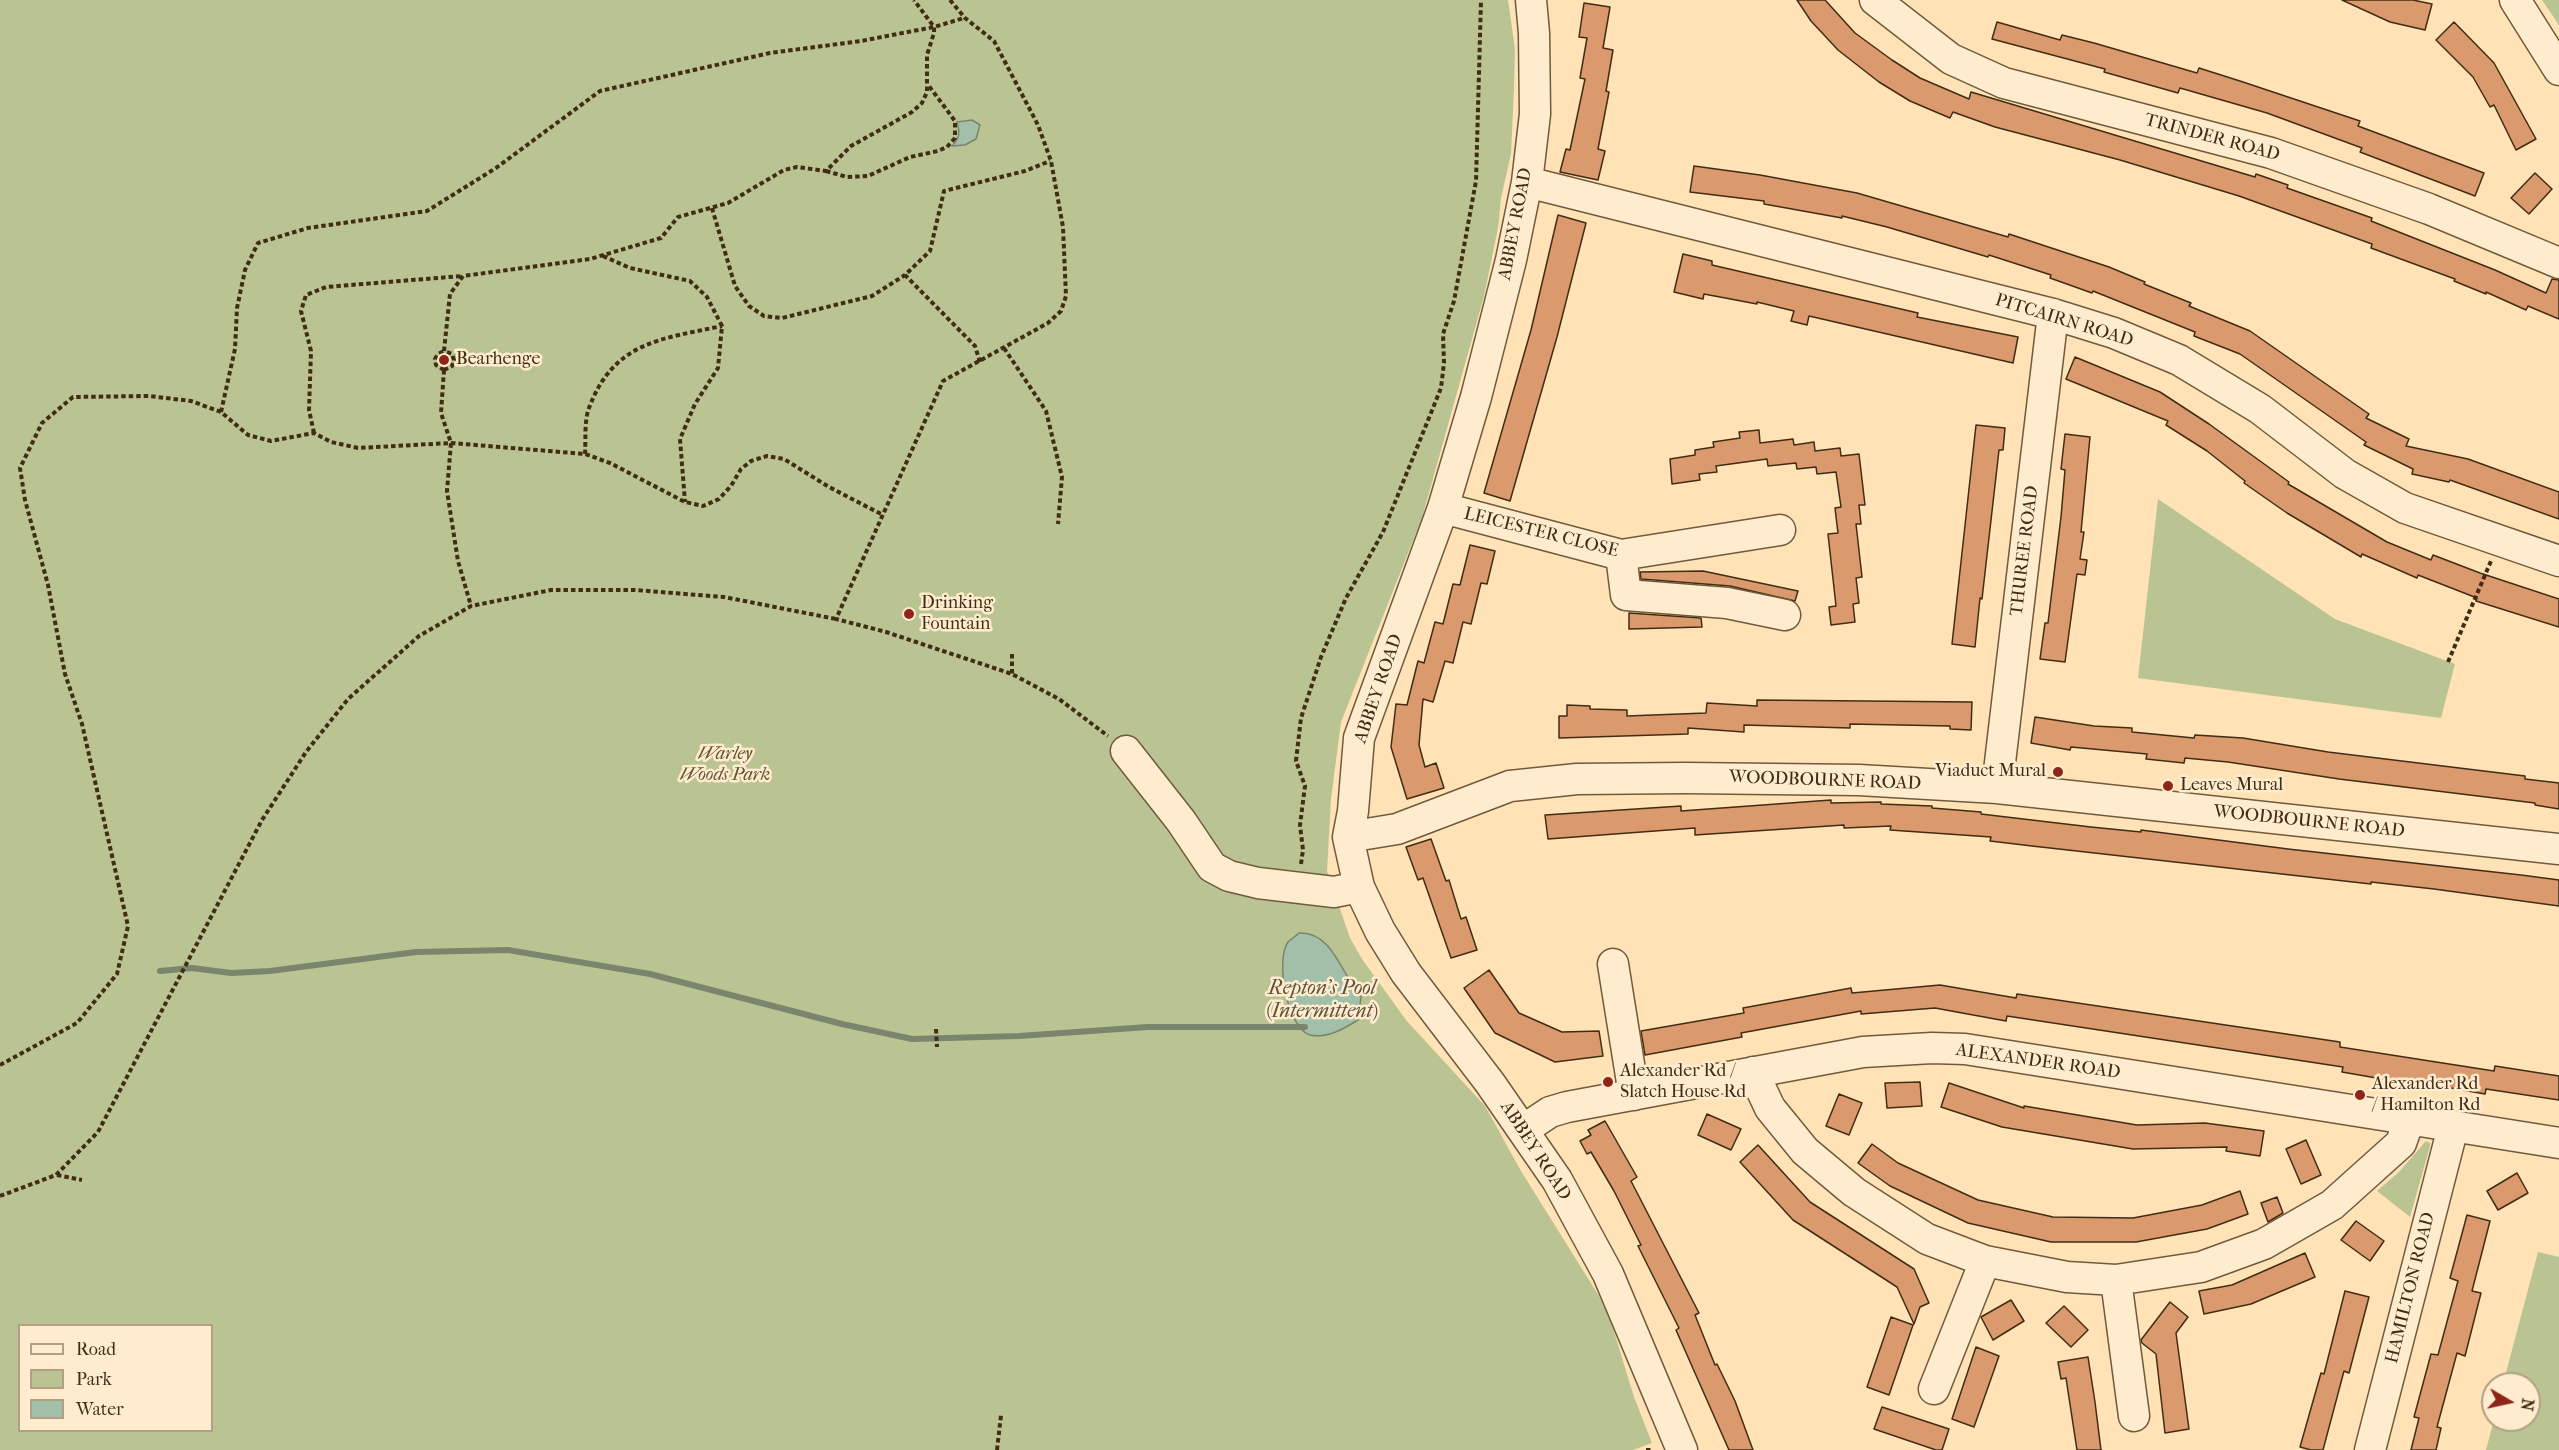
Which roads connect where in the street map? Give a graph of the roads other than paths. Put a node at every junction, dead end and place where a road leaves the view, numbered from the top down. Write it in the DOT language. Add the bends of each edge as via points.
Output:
graph roads {
  1 [pos="1531,0"];
  2 [pos="1875,0"];
  3 [pos="2515,0"];
  4 [pos="2559,70"];
  5 [pos="1527,182"];
  6 [pos="2559,263"];
  7 [pos="2053,314"];
  8 [pos="1443,508"];
  9 [pos="1780,530"];
  10 [pos="1621,555"];
  11 [pos="2559,561"];
  12 [pos="1785,615"];
  13 [pos="1126,751"];
  14 [pos="1997,788"];
  15 [pos="1348,837"];
  16 [pos="2559,849"];
  17 [pos="1359,887"];
  18 [pos="1613,964"];
  19 [pos="1753,1072"];
  20 [pos="1634,1095"];
  21 [pos="2409,1120"];
  22 [pos="2453,1127"];
  23 [pos="1523,1130"];
  24 [pos="2559,1143"];
  25 [pos="1985,1261"];
  26 [pos="2116,1280"];
  27 [pos="1934,1389"];
  28 [pos="2134,1416"];
  29 [pos="1682,1450"];
  30 [pos="2370,1450"];
  1 -- 5 [label="street, ABBEY ROAD" via="1535,114"];
  2 -- 6 [label="street, TRINDER ROAD" via="1951,59 2004,83 2271,153 2429,209"];
  3 -- 4 [label="street"];
  5 -- 7 [label="street, PITCAIRN ROAD"];
  5 -- 8 [label="street, ABBEY ROAD" via="1479,386"];
  7 -- 11 [label="street, PITCAIRN ROAD" via="2114,333 2179,360 2260,409 2345,474 2404,508"];
  7 -- 14 [label="street, THUREE ROAD"];
  8 -- 10 [label="street, LEICESTER CLOSE"];
  8 -- 15 [label="street, ABBEY ROAD" via="1359,738"];
  9 -- 10 [label="street, LEICESTER CLOSE"];
  10 -- 12 [label="street" via="1626,595 1727,603"];
  13 -- 17 [label="street" via="1212,867 1229,876 1298,889 1334,892"];
  14 -- 15 [label="street, WOODBOURNE ROAD" via="1859,780 1577,779 1510,786 1397,829"];
  14 -- 16 [label="street, WOODBOURNE ROAD"];
  15 -- 17 [label="street, ABBEY ROAD"];
  17 -- 23 [label="street, ABBEY ROAD" via="1406,973"];
  18 -- 20 [label="street"];
  19 -- 20 [label="street, ALEXANDER ROAD"];
  19 -- 21 [label="street, ALEXANDER ROAD" via="1863,1052 1965,1049"];
  19 -- 25 [label="street" via="1770,1108 1805,1151 1854,1192 1927,1239"];
  20 -- 23 [label="street, ALEXANDER ROAD" via="1550,1112"];
  21 -- 22 [label="street, ALEXANDER ROAD"];
  21 -- 26 [label="street" via="2401,1143 2332,1205 2264,1244 2201,1267"];
  22 -- 24 [label="street, ALEXANDER ROAD"];
  22 -- 30 [label="street, HAMILTON ROAD"];
  23 -- 29 [label="street, ABBEY ROAD" via="1557,1180 1608,1274"];
  25 -- 26 [label="street" via="2067,1277"];
  25 -- 27 [label="street"];
  26 -- 28 [label="street"];
}
